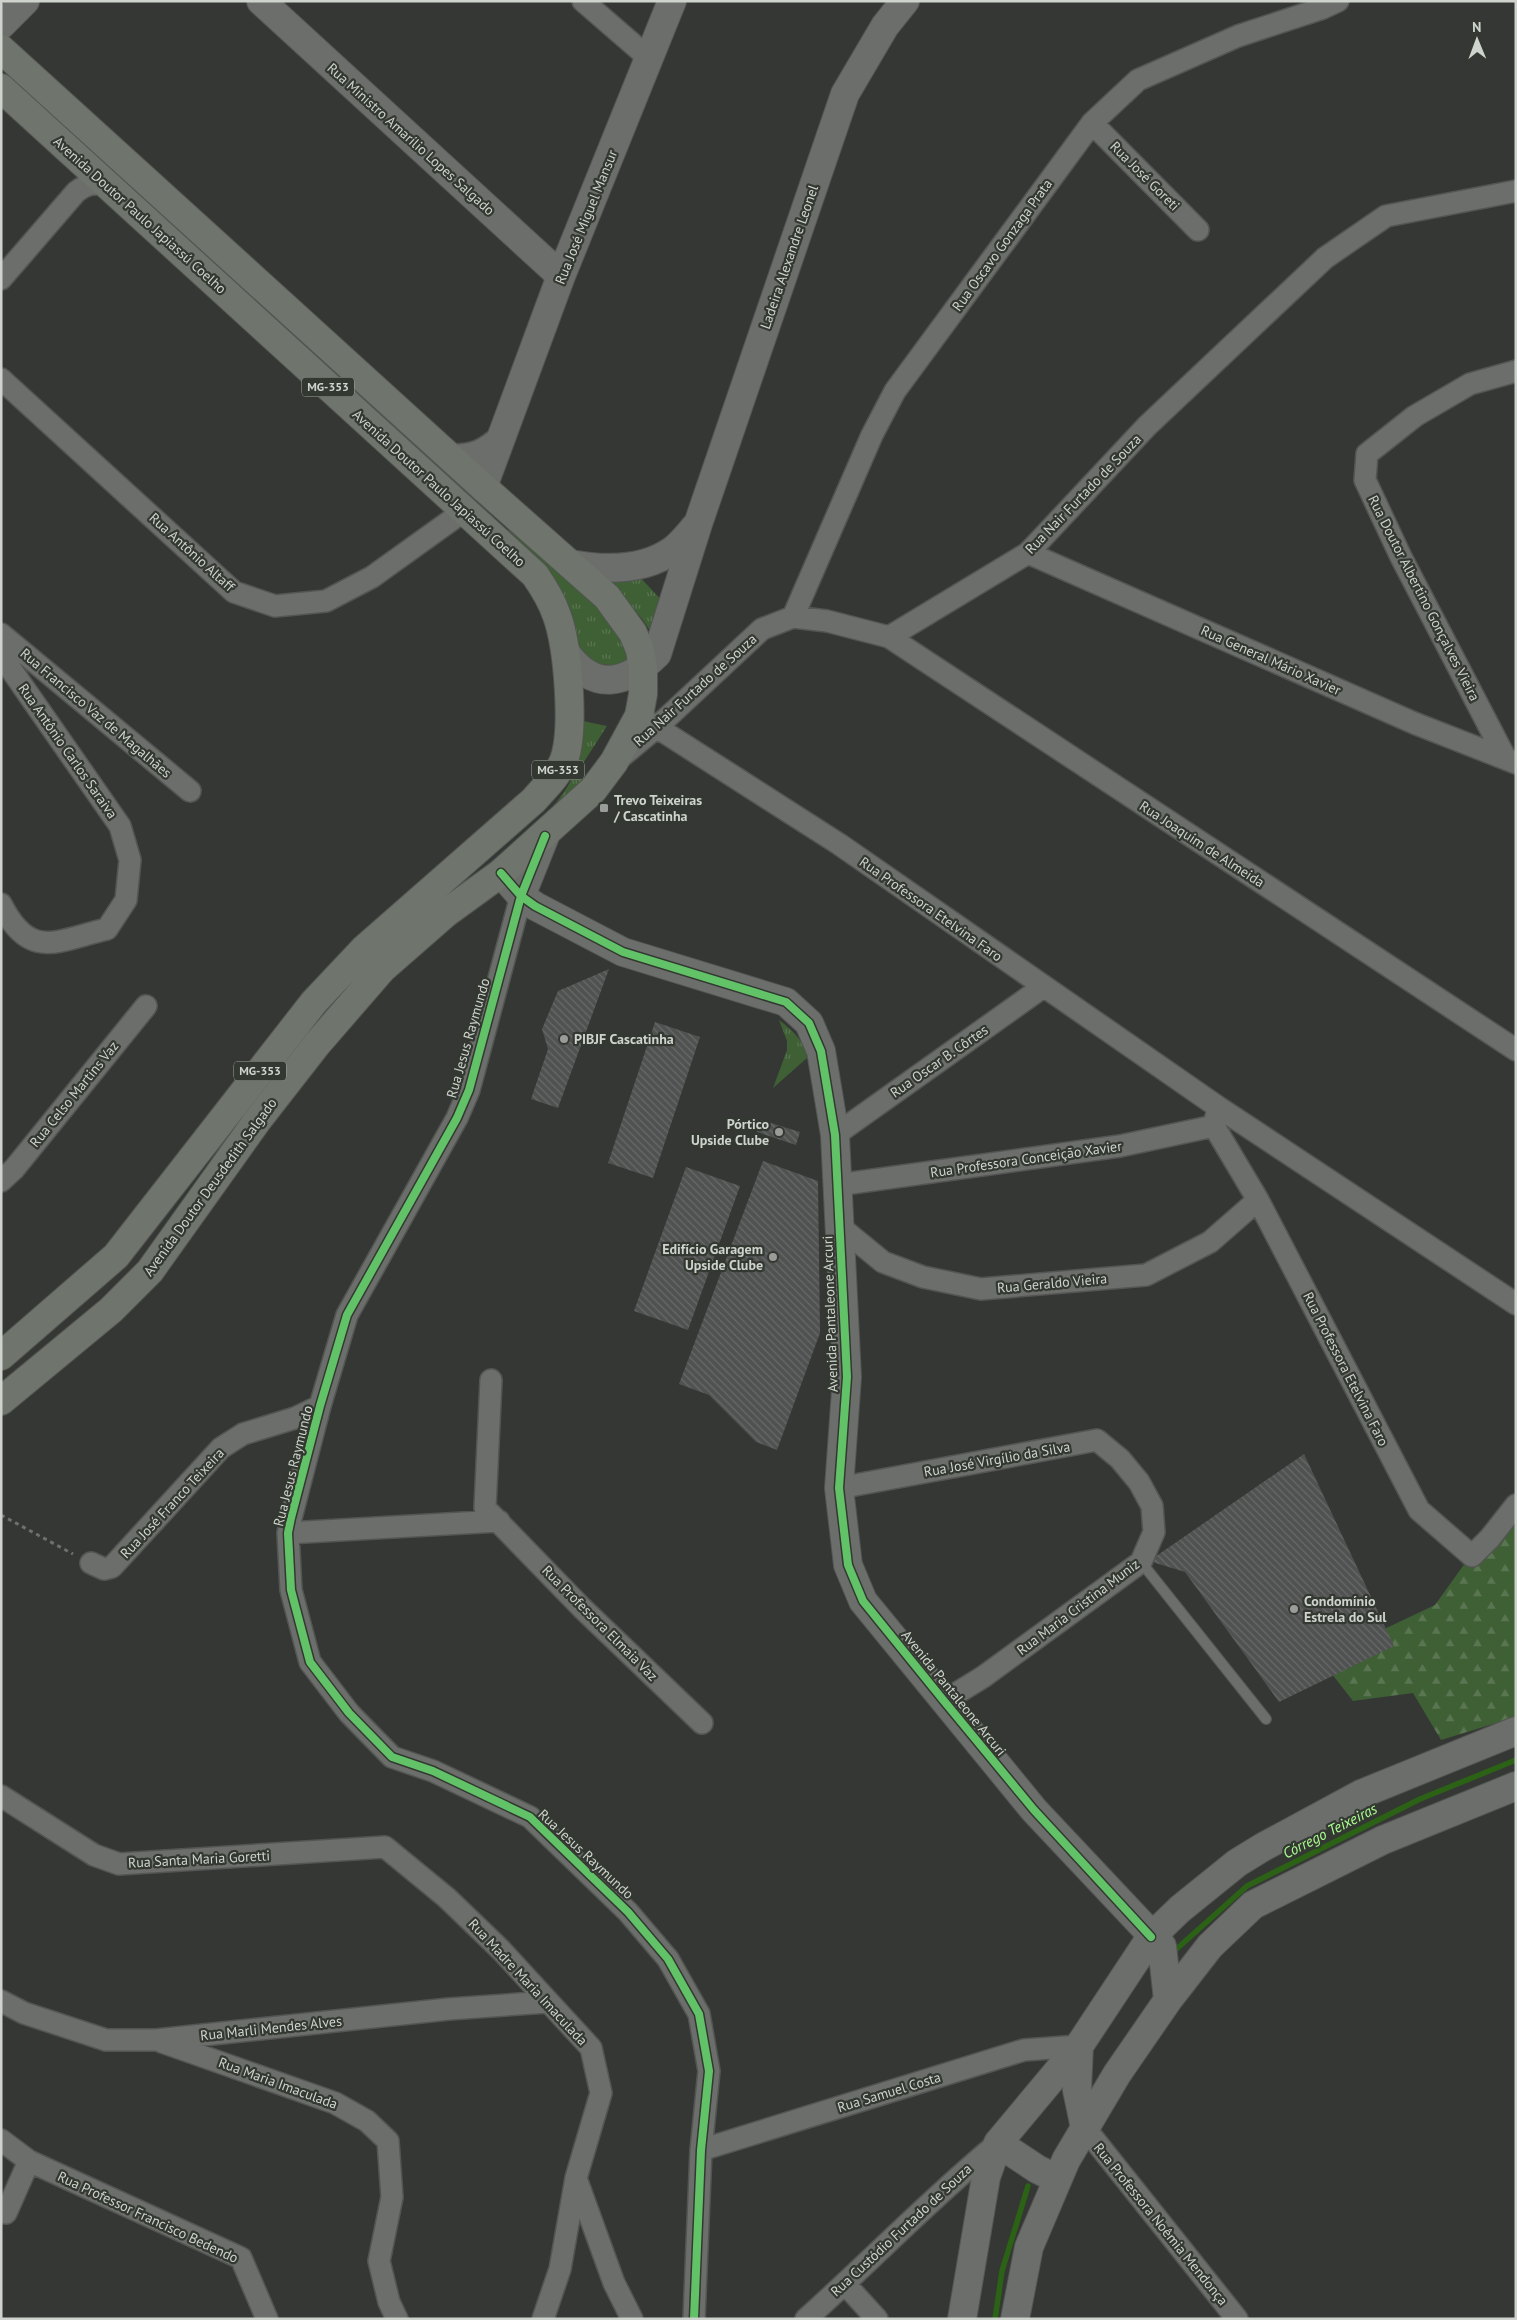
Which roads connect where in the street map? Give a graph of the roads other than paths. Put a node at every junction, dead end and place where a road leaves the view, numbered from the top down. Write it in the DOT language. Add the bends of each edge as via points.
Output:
graph roads {
  1 [pos="25,1"];
  2 [pos="261,1"];
  3 [pos="583,1"];
  4 [pos="672,1"];
  5 [pos="905,1"];
  6 [pos="1338,1"];
  7 [pos="1,25"];
  8 [pos="1,49"];
  9 [pos="650,59"];
  10 [pos="1,88"];
  11 [pos="1092,122"];
  12 [pos="80,161"];
  13 [pos="106,184"];
  14 [pos="1516,191"];
  15 [pos="76,192"];
  16 [pos="1198,230"];
  17 [pos="561,276"];
  18 [pos="1,279"];
  19 [pos="1516,371"];
  20 [pos="1,379"];
  21 [pos="502,434"];
  22 [pos="447,455"];
  23 [pos="482,488"];
  24 [pos="464,511"];
  25 [pos="698,524"];
  26 [pos="1028,553"];
  27 [pos="570,564"];
  28 [pos="793,617"];
  29 [pos="1,634"];
  30 [pos="889,637"];
  31 [pos="1,655"];
  32 [pos="566,664"];
  33 [pos="643,668"];
  34 [pos="648,722"];
  35 [pos="568,732"];
  36 [pos="1511,761"];
  37 [pos="190,791"];
  38 [pos="545,836"];
  39 [pos="500,873"];
  40 [pos="521,896"];
  41 [pos="1,904"];
  42 [pos="1043,987"];
  43 [pos="146,1006"];
  44 [pos="1516,1050"];
  45 [pos="1216,1117"];
  46 [pos="835,1135"];
  47 [pos="1,1181"];
  48 [pos="838,1185"];
  49 [pos="1258,1200"];
  50 [pos="839,1226"];
  51 [pos="1516,1304"];
  52 [pos="1,1356"];
  53 [pos="491,1380"];
  54 [pos="1,1401"];
  55 [pos="320,1406"];
  56 [pos="1139,1482"];
  57 [pos="839,1488"];
  58 [pos="1516,1505"];
  59 [pos="499,1521"];
  60 [pos="288,1533"];
  61 [pos="1141,1562"];
  62 [pos="91,1563"];
  63 [pos="944,1701"];
  64 [pos="1266,1719"];
  65 [pos="702,1723"];
  66 [pos="1516,1731"];
  67 [pos="1516,1786"];
  68 [pos="1,1796"];
  69 [pos="385,1847"];
  70 [pos="1152,1937"];
  71 [pos="1168,2000"];
  72 [pos="1,2001"];
  73 [pos="548,2002"];
  74 [pos="156,2040"];
  75 [pos="1079,2046"];
  76 [pos="1085,2128"];
  77 [pos="1,2140"];
  78 [pos="998,2143"];
  79 [pos="702,2150"];
  80 [pos="29,2162"];
  81 [pos="576,2178"];
  82 [pos="1058,2179"];
  83 [pos="1,2212"];
  84 [pos="845,2284"];
  85 [pos="267,2319"];
  86 [pos="397,2319"];
  87 [pos="543,2319"];
  88 [pos="632,2319"];
  89 [pos="694,2319"];
  90 [pos="806,2319"];
  91 [pos="877,2319"];
  92 [pos="962,2319"];
  93 [pos="1014,2319"];
  94 [pos="1237,2319"];
  1 -- 7 [label="street"];
  2 -- 17 [label="street, Rua Ministro Amarílio Lopes Salgado"];
  3 -- 9 [label="street"];
  4 -- 9 [label="street, Rua José Miguel Mansur"];
  5 -- 25 [label="street, Ladeira Alexandre Leonel" via="844,94"];
  6 -- 11 [label="street, Rua Oscavo Gonzaga Prata" via="1238,36 1138,80"];
  8 -- 22 [label="main road, Avenida Doutor Paulo Japiassú Coelho / MG-353"];
  9 -- 17 [label="street, Rua José Miguel Mansur"];
  10 -- 12 [label="main road, Avenida Doutor Paulo Japiassú Coelho / MG-353"];
  11 -- 16 [label="street, Rua José Goreti"];
  11 -- 28 [label="street, Rua Oscavo Gonzaga Prata" via="895,391 872,435"];
  12 -- 13 [label="main road, Avenida Doutor Paulo Japiassú Coelho / MG-353"];
  12 -- 15 [label="street" via="81,182"];
  13 -- 15 [label="street" via="93,183"];
  13 -- 24 [label="main road, Avenida Doutor Paulo Japiassú Coelho / MG-353"];
  14 -- 26 [label="street, Rua Nair Furtado de Souza" via="1386,216 1325,258 1147,426"];
  15 -- 18 [label="street"];
  17 -- 21 [label="street, Rua José Miguel Mansur"];
  19 -- 36 [label="street, Rua Doutor Albertino Gonçalves Vieira" via="1470,384 1415,416 1367,454 1365,480 1401,558"];
  20 -- 24 [label="street, Rua Antônio Altaff" via="234,592 275,606 326,601 372,577"];
  21 -- 22 [label="street" via="474,454"];
  21 -- 23 [label="street, Rua José Miguel Mansur"];
  22 -- 23 [label="main road, Avenida Doutor Paulo Japiassú Coelho / MG-353"];
  23 -- 27 [label="main road, Avenida Doutor Paulo Japiassú Coelho / MG-353"];
  24 -- 32 [label="main road, Avenida Doutor Paulo Japiassú Coelho / MG-353" via="535,575 558,618"];
  25 -- 27 [label="street, Ladeira Alexandre Leonel" via="674,549 650,561 614,568"];
  25 -- 33 [label="street, Ladeira Alexandre Leonel" via="656,654"];
  26 -- 30 [label="street, Rua Nair Furtado de Souza"];
  26 -- 36 [label="street, Rua General Mário Xavier" via="1414,723"];
  27 -- 33 [label="main road, MG-353" via="607,597 633,633"];
  28 -- 30 [label="street, Rua Nair Furtado de Souza" via="827,621"];
  28 -- 34 [label="street, Rua Nair Furtado de Souza" via="762,629"];
  29 -- 37 [label="street, Rua Francisco Vaz de Magalhães"];
  30 -- 44 [label="street, Rua Joaquim de Almeida"];
  31 -- 41 [label="street, Rua Antônio Carlos Saraiva" via="120,826 130,860 126,900 107,929 46,944 24,937 11,923"];
  32 -- 33 [label="street" via="601,679 616,680"];
  32 -- 35 [label="main road, Avenida Doutor Paulo Japiassú Coelho / MG-353"];
  32 -- 39 [label="main road" via="575,686 577,707 578,738 573,761 553,798 500,850 496,861"];
  33 -- 34 [label="main road, Avenida Doutor Deusdedith Salgado / MG-353"];
  34 -- 38 [label="main road, Avenida Doutor Deusdedith Salgado / MG-353" via="593,790"];
  34 -- 42 [label="street, Rua Professora Etelvina Faro" via="839,844"];
  35 -- 52 [label="main road, Avenida Doutor Deusdedith Salgado / MG-353" via="563,762 534,800 364,949 314,1002 116,1256"];
  38 -- 39 [label="main road, Avenida Doutor Deusdedith Salgado / MG-353"];
  38 -- 40 [label="street, Rua Jesus Raymundo"];
  39 -- 40 [label="street, Avenida Pantaleone Arcuri"];
  39 -- 54 [label="main road, Avenida Doutor Deusdedith Salgado / MG-353" via="446,913 382,969 317,1044 257,1121 150,1271 111,1310"];
  40 -- 46 [label="street, Avenida Pantaleone Arcuri" via="623,952 786,1002 809,1024 822,1050"];
  40 -- 55 [label="street, Rua Jesus Raymundo" via="469,1090 347,1315"];
  42 -- 45 [label="street, Rua Professora Etelvina Faro"];
  42 -- 46 [label="street, Rua Oscar B. Côrtes"];
  43 -- 47 [label="street, Rua Celso Martins Vaz"];
  45 -- 48 [label="street, Rua Professora Conceição Xavier" via="1120,1146"];
  45 -- 49 [label="street, Rua Professora Etelvina Faro"];
  45 -- 51 [label="street, Rua Professora Etelvina Faro"];
  46 -- 48 [label="street, Avenida Pantaleone Arcuri"];
  48 -- 50 [label="street, Avenida Pantaleone Arcuri"];
  49 -- 50 [label="street, Rua Geraldo Vieira" via="1210,1242 1146,1276 981,1289 923,1277 883,1262"];
  49 -- 58 [label="street, Rua Professora Etelvina Faro" via="1419,1510 1472,1556"];
  50 -- 57 [label="street, Avenida Pantaleone Arcuri" via="847,1377"];
  53 -- 59 [label="street, Rua Professora Elmaia Vaz" via="486,1508"];
  55 -- 60 [label="street, Rua Jesus Raymundo"];
  55 -- 62 [label="street, Rua José Franco Teixeira" via="295,1418 243,1434 221,1448 112,1567 104,1569"];
  56 -- 57 [label="street, Rua José Virgílio da Silva" via="1120,1459 1097,1440"];
  56 -- 61 [label="street, Rua Maria Cristina Muniz" via="1152,1506 1154,1532"];
  57 -- 63 [label="street, Avenida Pantaleone Arcuri" via="848,1565 863,1601"];
  59 -- 60 [label="street"];
  59 -- 65 [label="street, Rua Professora Elmaia Vaz" via="582,1608"];
  60 -- 79 [label="street, Rua Jesus Raymundo" via="291,1590 310,1662 349,1713 392,1757 433,1771 530,1817 628,1912 668,1959 699,2014 708,2071"];
  61 -- 63 [label="street, Rua Maria Cristina Muniz" via="984,1678"];
  61 -- 64 [label="lane"];
  63 -- 70 [label="street, Avenida Pantaleone Arcuri" via="1034,1810"];
  66 -- 70 [label="street" via="1361,1794 1263,1847 1237,1863 1180,1909"];
  67 -- 71 [label="street" via="1383,1840 1253,1905 1210,1946"];
  68 -- 69 [label="street, Rua Santa Maria Goretti" via="94,1855 119,1864"];
  69 -- 73 [label="street, Rua Madre Maria Imaculada" via="447,1898 501,1950"];
  70 -- 71 [label="street, Avenida Pantaleone Arcuri" via="1162,1946"];
  70 -- 75 [label="street"];
  71 -- 76 [label="street" via="1117,2074"];
  72 -- 74 [label="street, Rua Marli Mendes Alves" via="24,2013 106,2040"];
  73 -- 74 [label="street, Rua Marli Mendes Alves" via="449,2009"];
  73 -- 81 [label="street, Rua Madre Maria Imaculada" via="591,2048 601,2093"];
  74 -- 86 [label="street, Rua Maria Imaculada" via="335,2102 367,2121 388,2141 392,2197 378,2261"];
  75 -- 76 [label="street" via="1077,2090"];
  75 -- 78 [label="street"];
  75 -- 79 [label="street, Rua Samuel Costa" via="1024,2050"];
  76 -- 82 [label="street"];
  76 -- 94 [label="street, Rua Professora Noêmia Mendonça"];
  77 -- 80 [label="street, Rua Professor Francisco Bedendo"];
  78 -- 82 [label="street"];
  78 -- 84 [label="street, Rua Custódio Furtado de Souza" via="956,2178"];
  78 -- 92 [label="street" via="986,2177"];
  79 -- 89 [label="street, Rua Jesus Raymundo"];
  80 -- 83 [label="street" via="6,2213"];
  80 -- 85 [label="street, Rua Professor Francisco Bedendo" via="241,2258"];
  81 -- 87 [label="street, Rua Madre Maria Imaculada" via="560,2269"];
  81 -- 88 [label="street" via="614,2283"];
  82 -- 93 [label="street" via="1029,2247"];
  84 -- 90 [label="street, Rua Custódio Furtado de Souza"];
  84 -- 91 [label="street"];
}
